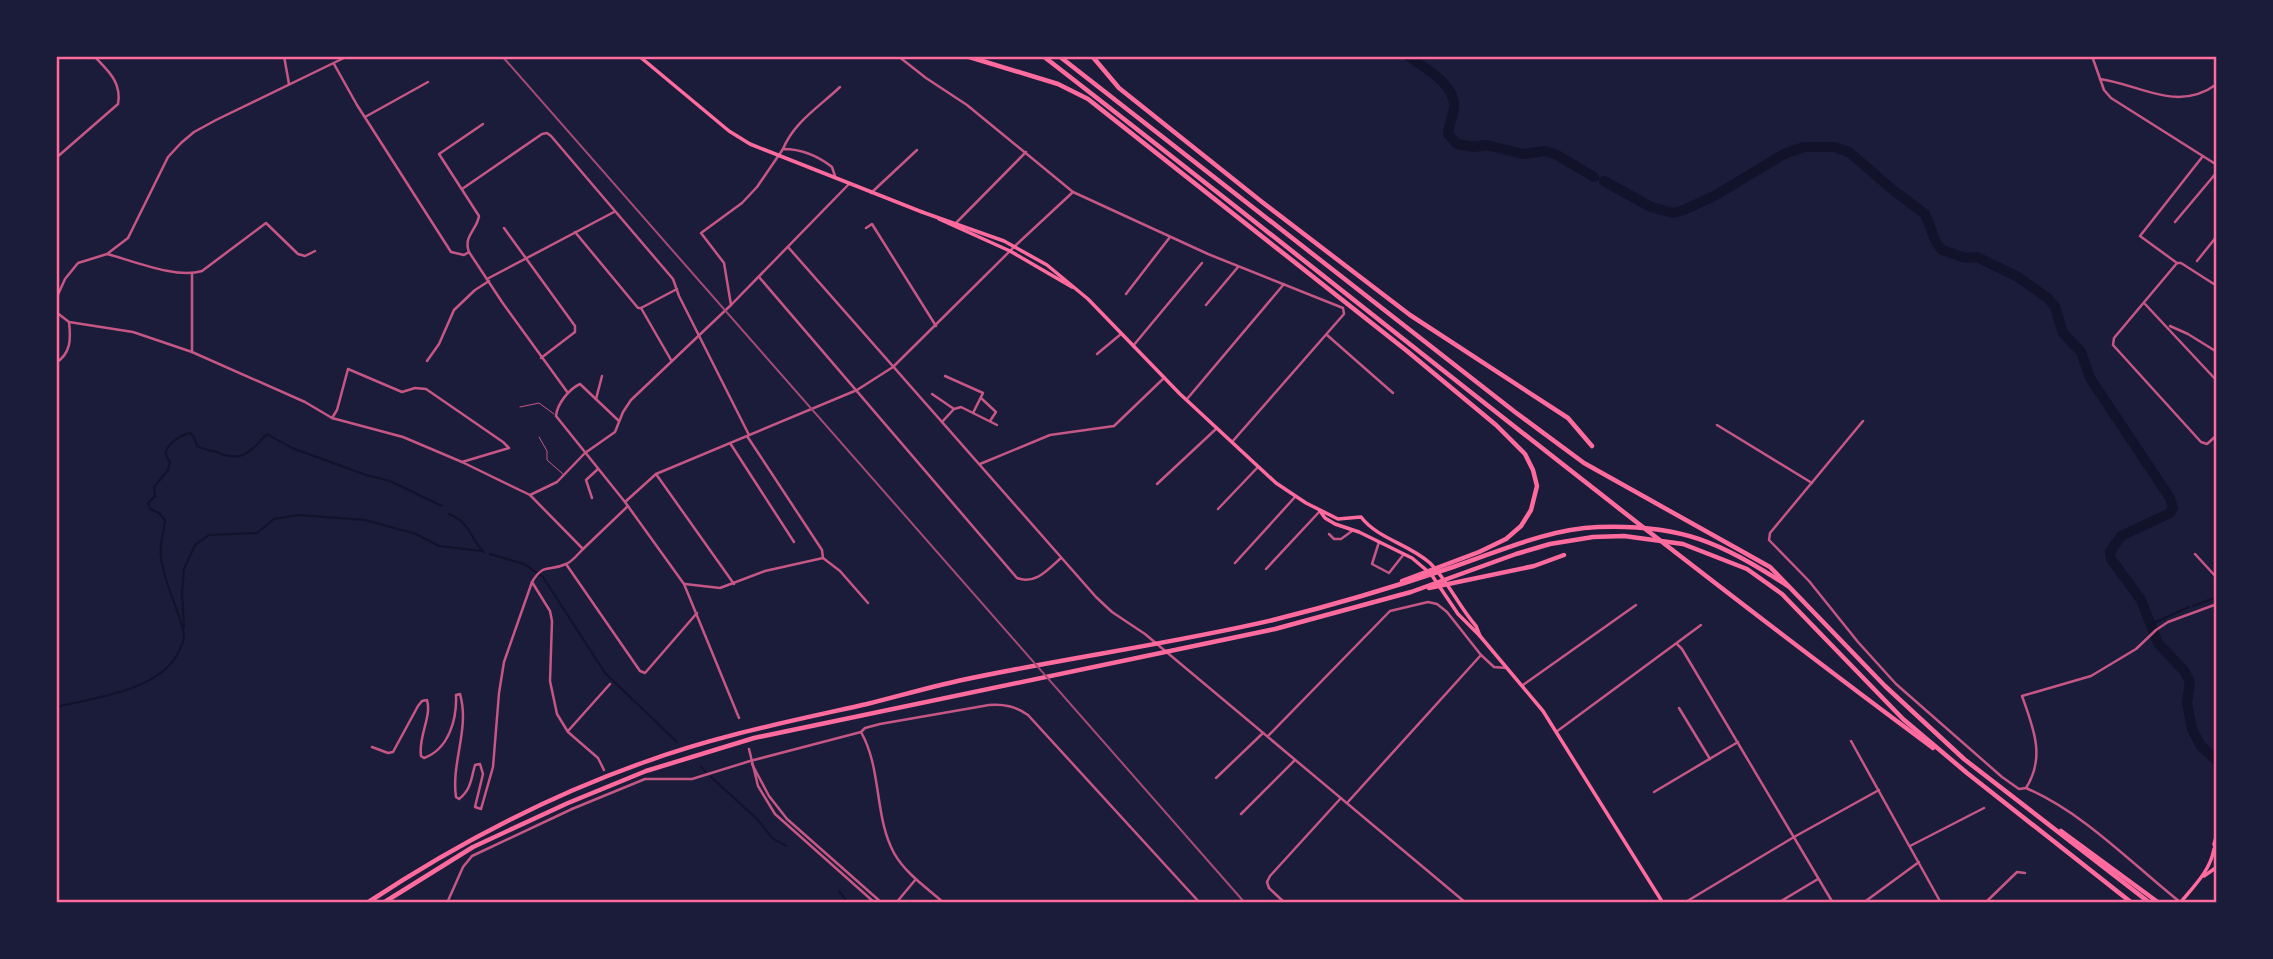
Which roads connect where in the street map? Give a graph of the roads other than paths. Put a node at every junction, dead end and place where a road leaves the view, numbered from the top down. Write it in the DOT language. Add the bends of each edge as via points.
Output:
graph roads {
  1 [pos="94,56"];
  2 [pos="284,56"];
  3 [pos="348,56"];
  4 [pos="639,56"];
  5 [pos="898,56"];
  6 [pos="966,56"];
  7 [pos="1043,56"];
  8 [pos="1059,56"];
  9 [pos="1092,56"];
  10 [pos="2092,56"];
  11 [pos="334,64"];
  12 [pos="2100,79"];
  13 [pos="428,82"];
  14 [pos="2217,84"];
  15 [pos="289,86"];
  16 [pos="840,87"];
  17 [pos="365,117"];
  18 [pos="483,124"];
  19 [pos="783,149"];
  20 [pos="917,150"];
  21 [pos="1026,152"];
  22 [pos="777,156"];
  23 [pos="2203,156"];
  24 [pos="56,158"];
  25 [pos="2217,165"];
  26 [pos="2217,172"];
  27 [pos="835,179"];
  28 [pos="849,184"];
  29 [pos="462,189"];
  30 [pos="1073,192"];
  31 [pos="871,193"];
  32 [pos="615,212"];
  33 [pos="2175,222"];
  34 [pos="955,224"];
  35 [pos="504,228"];
  36 [pos="866,228"];
  37 [pos="575,232"];
  38 [pos="2217,236"];
  39 [pos="1170,237"];
  40 [pos="1015,246"];
  41 [pos="788,247"];
  42 [pos="315,251"];
  43 [pos="1010,251"];
  44 [pos="469,252"];
  45 [pos="107,254"];
  46 [pos="525,258"];
  47 [pos="2197,261"];
  48 [pos="1202,262"];
  49 [pos="2177,263"];
  50 [pos="1238,267"];
  51 [pos="192,274"];
  52 [pos="759,277"];
  53 [pos="488,280"];
  54 [pos="1284,284"];
  55 [pos="2217,286"];
  56 [pos="677,289"];
  57 [pos="1077,290"];
  58 [pos="1126,294"];
  59 [pos="56,299"];
  60 [pos="2144,303"];
  61 [pos="731,305"];
  62 [pos="1206,305"];
  63 [pos="641,308"];
  64 [pos="56,312"];
  65 [pos="69,322"];
  66 [pos="2167,325"];
  67 [pos="936,326"];
  68 [pos="1121,334"];
  69 [pos="1326,334"];
  70 [pos="699,335"];
  71 [pos="1133,346"];
  72 [pos="192,352"];
  73 [pos="2217,352"];
  74 [pos="1097,354"];
  75 [pos="541,358"];
  76 [pos="427,361"];
  77 [pos="672,361"];
  78 [pos="56,363"];
  79 [pos="893,367"];
  80 [pos="602,376"];
  81 [pos="945,376"];
  82 [pos="1164,378"];
  83 [pos="2217,381"];
  84 [pos="857,390"];
  85 [pos="568,393"];
  86 [pos="1393,393"];
  87 [pos="932,394"];
  88 [pos="981,398"];
  89 [pos="596,399"];
  90 [pos="1187,400"];
  91 [pos="520,407"];
  92 [pos="954,409"];
  93 [pos="973,413"];
  94 [pos="556,416"];
  95 [pos="332,418"];
  96 [pos="620,421"];
  97 [pos="990,421"];
  98 [pos="1863,421"];
  99 [pos="942,422"];
  100 [pos="998,425"];
  101 [pos="1717,425"];
  102 [pos="1217,428"];
  103 [pos="2217,435"];
  104 [pos="748,436"];
  105 [pos="539,437"];
  106 [pos="1232,442"];
  107 [pos="730,443"];
  108 [pos="1592,446"];
  109 [pos="586,453"];
  110 [pos="462,462"];
  111 [pos="979,465"];
  112 [pos="1258,467"];
  113 [pos="599,469"];
  114 [pos="656,474"];
  115 [pos="565,475"];
  116 [pos="1812,483"];
  117 [pos="1157,484"];
  118 [pos="530,495"];
  119 [pos="1295,497"];
  120 [pos="592,498"];
  121 [pos="627,504"];
  122 [pos="1218,509"];
  123 [pos="1320,511"];
  124 [pos="1350,520"];
  125 [pos="1365,525"];
  126 [pos="1351,530"];
  127 [pos="1359,532"];
  128 [pos="1329,534"];
  129 [pos="794,542"];
  130 [pos="1379,542"];
  131 [pos="583,549"];
  132 [pos="1403,553"];
  133 [pos="2194,554"];
  134 [pos="1564,555"];
  135 [pos="823,558"];
  136 [pos="1062,558"];
  137 [pos="1235,563"];
  138 [pos="566,564"];
  139 [pos="1266,569"];
  140 [pos="2217,579"];
  141 [pos="532,582"];
  142 [pos="684,584"];
  143 [pos="734,584"];
  144 [pos="1788,586"];
  145 [pos="1411,592"];
  146 [pos="1369,595"];
  147 [pos="868,603"];
  148 [pos="2217,604"];
  149 [pos="1636,605"];
  150 [pos="696,613"];
  151 [pos="1701,625"];
  152 [pos="1480,636"];
  153 [pos="1677,644"];
  154 [pos="1482,655"];
  155 [pos="1508,668"];
  156 [pos="610,684"];
  157 [pos="1523,685"];
  158 [pos="1679,708"];
  159 [pos="739,718"];
  160 [pos="568,732"];
  161 [pos="861,732"];
  162 [pos="1556,732"];
  163 [pos="1263,733"];
  164 [pos="1267,736"];
  165 [pos="1851,741"];
  166 [pos="1738,742"];
  167 [pos="372,747"];
  168 [pos="748,750"];
  169 [pos="1710,759"];
  170 [pos="1295,760"];
  171 [pos="750,761"];
  172 [pos="604,770"];
  173 [pos="1967,774"];
  174 [pos="1216,778"];
  175 [pos="2026,788"];
  176 [pos="1880,790"];
  177 [pos="1654,792"];
  178 [pos="1340,798"];
  179 [pos="1347,803"];
  180 [pos="1984,808"];
  181 [pos="1241,814"];
  182 [pos="2037,816"];
  183 [pos="2217,834"];
  184 [pos="1794,837"];
  185 [pos="1910,846"];
  186 [pos="2214,849"];
  187 [pos="2217,854"];
  188 [pos="1919,862"];
  189 [pos="2217,867"];
  190 [pos="2025,873"];
  191 [pos="2202,877"];
  192 [pos="916,879"];
  193 [pos="1818,879"];
  194 [pos="2114,890"];
  195 [pos="367,903"];
  196 [pos="383,903"];
  197 [pos="447,903"];
  198 [pos="875,903"];
  199 [pos="882,903"];
  200 [pos="896,903"];
  201 [pos="944,903"];
  202 [pos="1200,903"];
  203 [pos="1285,903"];
  204 [pos="1466,903"];
  205 [pos="1663,903"];
  206 [pos="1684,903"];
  207 [pos="1778,903"];
  208 [pos="1833,903"];
  209 [pos="1863,903"];
  210 [pos="1941,903"];
  211 [pos="1985,903"];
  212 [pos="2124,903"];
  213 [pos="2132,903"];
  214 [pos="2150,903"];
  215 [pos="2159,903"];
  216 [pos="2180,903"];
  1 -- 24 [label="street" via="119,86 118,104"];
  2 -- 15 [label="street"];
  3 -- 11 [label="street"];
  4 -- 22 [label="main road" via="732,133"];
  5 -- 21 [label="street"];
  6 -- 146 [label="highway" via="1058,84 1088,99 1407,351 1525,454 1536,486 1531,510 1521,526 1479,552"];
  7 -- 173 [label="highway" via="1608,500"];
  8 -- 144 [label="highway" via="1563,448 1770,567"];
  9 -- 108 [label="highway" via="1119,88 1262,202 1410,315 1568,418"];
  10 -- 12 [label="street"];
  11 -- 15 [label="street"];
  11 -- 17 [label="street"];
  12 -- 14 [label="street" via="2173,98 2192,97"];
  12 -- 23 [label="street" via="2111,98"];
  13 -- 17 [label="street"];
  15 -- 45 [label="street" via="216,120 181,143 168,157 128,238"];
  16 -- 19 [label="street" via="789,134"];
  17 -- 44 [label="street" via="452,252"];
  18 -- 29 [label="street" via="439,154"];
  19 -- 22 [label="street"];
  19 -- 27 [label="street" via="826,162"];
  20 -- 31 [label="street"];
  21 -- 30 [label="street"];
  21 -- 34 [label="street"];
  22 -- 27 [label="main road"];
  22 -- 61 [label="street" via="742,203 701,233 724,263"];
  23 -- 25 [label="street"];
  23 -- 49 [label="street" via="2140,236"];
  26 -- 33 [label="street"];
  27 -- 28 [label="main road"];
  28 -- 31 [label="main road"];
  28 -- 41 [label="street"];
  29 -- 32 [label="street" via="547,133"];
  29 -- 44 [label="street" via="479,216 468,238"];
  30 -- 39 [label="street"];
  30 -- 40 [label="street"];
  31 -- 34 [label="main road"];
  32 -- 37 [label="street"];
  32 -- 56 [label="street"];
  34 -- 40 [label="main road"];
  34 -- 43 [label="main road"];
  35 -- 46 [label="street"];
  36 -- 67 [label="street" via="872,224"];
  37 -- 46 [label="street"];
  37 -- 63 [label="street"];
  38 -- 47 [label="street"];
  39 -- 50 [label="street"];
  39 -- 58 [label="street"];
  40 -- 43 [label="street"];
  40 -- 57 [label="main road"];
  41 -- 52 [label="street"];
  41 -- 79 [label="street"];
  42 -- 51 [label="street" via="298,254 267,223"];
  43 -- 57 [label="main road"];
  43 -- 67 [label="street"];
  44 -- 53 [label="street"];
  45 -- 51 [label="street"];
  45 -- 59 [label="street" via="78,263"];
  46 -- 53 [label="street"];
  46 -- 75 [label="street" via="575,326 575,332"];
  48 -- 71 [label="street"];
  49 -- 55 [label="street"];
  49 -- 60 [label="street"];
  50 -- 54 [label="street"];
  50 -- 62 [label="street"];
  51 -- 72 [label="street"];
  52 -- 61 [label="street"];
  52 -- 84 [label="street"];
  53 -- 75 [label="street"];
  53 -- 76 [label="street" via="454,310"];
  54 -- 69 [label="street" via="1345,311"];
  54 -- 90 [label="street"];
  56 -- 63 [label="street"];
  56 -- 70 [label="street"];
  57 -- 68 [label="main road"];
  60 -- 66 [label="street"];
  60 -- 103 [label="street" via="2113,342 2115,348 2201,442 2207,444"];
  61 -- 70 [label="street"];
  63 -- 77 [label="street"];
  64 -- 65 [label="street"];
  65 -- 72 [label="street" via="133,332"];
  65 -- 78 [label="street" via="68,351"];
  66 -- 73 [label="street"];
  66 -- 83 [label="street"];
  67 -- 79 [label="street"];
  68 -- 71 [label="main road"];
  68 -- 74 [label="street"];
  69 -- 86 [label="street"];
  69 -- 106 [label="street"];
  70 -- 77 [label="street"];
  70 -- 104 [label="street"];
  71 -- 82 [label="main road"];
  72 -- 95 [label="street"];
  75 -- 85 [label="street"];
  77 -- 96 [label="street" via="631,400"];
  79 -- 84 [label="street"];
  79 -- 99 [label="street"];
  80 -- 89 [label="street"];
  81 -- 88 [label="street" via="983,393"];
  82 -- 90 [label="main road"];
  82 -- 111 [label="street" via="1114,426 1050,435"];
  84 -- 104 [label="street"];
  84 -- 136 [label="street" via="1017,578 1034,579"];
  85 -- 89 [label="street" via="580,384"];
  85 -- 94 [label="street"];
  87 -- 92 [label="street"];
  88 -- 93 [label="street"];
  88 -- 97 [label="street" via="996,412"];
  89 -- 96 [label="street"];
  90 -- 102 [label="main road"];
  91 -- 94 [label="lane" via="539,403"];
  92 -- 93 [label="street"];
  92 -- 99 [label="street"];
  93 -- 97 [label="street"];
  94 -- 109 [label="street"];
  95 -- 110 [label="street" via="403,438"];
  95 -- 110 [label="street" via="348,369 402,392 422,388 509,448"];
  96 -- 109 [label="street" via="615,432"];
  97 -- 100 [label="street"];
  98 -- 116 [label="street"];
  99 -- 111 [label="street"];
  101 -- 116 [label="street"];
  102 -- 106 [label="main road"];
  102 -- 117 [label="street"];
  104 -- 107 [label="street"];
  104 -- 135 [label="street"];
  105 -- 115 [label="lane" via="547,460"];
  106 -- 112 [label="main road"];
  107 -- 114 [label="street"];
  107 -- 129 [label="street"];
  109 -- 113 [label="street"];
  109 -- 115 [label="street"];
  110 -- 118 [label="street"];
  111 -- 136 [label="street"];
  112 -- 119 [label="main road"];
  112 -- 122 [label="street"];
  113 -- 120 [label="street" via="586,480"];
  113 -- 121 [label="street"];
  114 -- 121 [label="street"];
  114 -- 143 [label="street"];
  115 -- 118 [label="street"];
  116 -- 175 [label="street" via="1769,540 1896,684 2002,777 2019,789"];
  118 -- 131 [label="street"];
  119 -- 123 [label="main road"];
  119 -- 137 [label="street"];
  121 -- 131 [label="street"];
  121 -- 142 [label="street"];
  123 -- 124 [label="main road"];
  123 -- 126 [label="main road"];
  123 -- 139 [label="street"];
  124 -- 125 [label="main road" via="1359,516"];
  124 -- 126 [label="main road"];
  125 -- 127 [label="main road"];
  125 -- 152 [label="main road" via="1431,564"];
  126 -- 127 [label="main road"];
  126 -- 128 [label="street" via="1341,539"];
  127 -- 130 [label="main road"];
  130 -- 132 [label="main road"];
  130 -- 132 [label="street" via="1372,564 1389,573"];
  131 -- 138 [label="street"];
  132 -- 152 [label="main road" via="1423,565"];
  133 -- 140 [label="street"];
  134 -- 145 [label="highway" via="1515,571"];
  135 -- 143 [label="street" via="765,571"];
  135 -- 147 [label="street"];
  136 -- 163 [label="street" via="1104,604"];
  138 -- 141 [label="street" via="540,570"];
  138 -- 150 [label="street" via="645,673"];
  141 -- 160 [label="street" via="550,611 550,681 557,713"];
  141 -- 167 [label="street" via="504,662 493,767 484,806 475,807 483,774 478,763 466,794 456,797 464,731 460,694 456,695 452,726 429,756 424,758 420,749 427,700 418,706 393,752"];
  142 -- 143 [label="street" via="720,588"];
  142 -- 150 [label="street"];
  144 -- 146 [label="highway" via="1715,543 1686,534 1658,528 1592,528 1547,535"];
  144 -- 182 [label="highway" via="1885,686"];
  145 -- 173 [label="highway" via="1516,554 1593,537 1658,539 1714,554 1747,569 1782,594 1903,719"];
  145 -- 196 [label="highway" via="1275,629 754,738 658,767 473,847"];
  146 -- 195 [label="highway" via="1212,633 962,680 750,729 643,762 563,794 470,839"];
  148 -- 175 [label="street" via="2168,622 2136,649 2091,676 2022,696 2038,752"];
  149 -- 157 [label="street"];
  150 -- 159 [label="street"];
  151 -- 153 [label="street"];
  152 -- 155 [label="main road"];
  153 -- 162 [label="street"];
  153 -- 166 [label="street"];
  154 -- 155 [label="street" via="1494,667"];
  154 -- 164 [label="street" via="1437,604 1390,611"];
  154 -- 179 [label="street"];
  155 -- 157 [label="main road"];
  156 -- 160 [label="street"];
  157 -- 162 [label="main road"];
  158 -- 169 [label="street"];
  160 -- 172 [label="street" via="598,758"];
  161 -- 171 [label="street"];
  161 -- 192 [label="street" via="872,758 891,847"];
  161 -- 202 [label="street" via="989,705 1019,709"];
  162 -- 205 [label="main road"];
  163 -- 164 [label="street"];
  163 -- 174 [label="street"];
  164 -- 170 [label="street"];
  165 -- 176 [label="street"];
  166 -- 169 [label="street"];
  166 -- 184 [label="street"];
  168 -- 171 [label="street"];
  169 -- 177 [label="street"];
  170 -- 178 [label="street"];
  170 -- 181 [label="street"];
  171 -- 197 [label="street" via="682,781 645,779 572,808 472,856"];
  171 -- 198 [label="street" via="775,814"];
  171 -- 199 [label="street" via="787,819"];
  173 -- 194 [label="highway"];
  175 -- 216 [label="street" via="2081,821"];
  176 -- 184 [label="street"];
  176 -- 185 [label="street"];
  178 -- 179 [label="street"];
  178 -- 203 [label="street" via="1270,876 1269,888"];
  179 -- 204 [label="street"];
  180 -- 185 [label="street"];
  182 -- 214 [label="highway"];
  182 -- 215 [label="highway"];
  183 -- 186 [label="main road"];
  184 -- 193 [label="street"];
  184 -- 206 [label="street"];
  185 -- 188 [label="street"];
  186 -- 187 [label="main road"];
  186 -- 191 [label="main road"];
  188 -- 209 [label="street"];
  188 -- 210 [label="street"];
  189 -- 191 [label="main road"];
  190 -- 211 [label="street" via="2017,872"];
  191 -- 216 [label="main road"];
  192 -- 200 [label="street"];
  192 -- 201 [label="street"];
  193 -- 207 [label="street"];
  193 -- 208 [label="street"];
  194 -- 212 [label="highway"];
  194 -- 213 [label="highway"];
}
